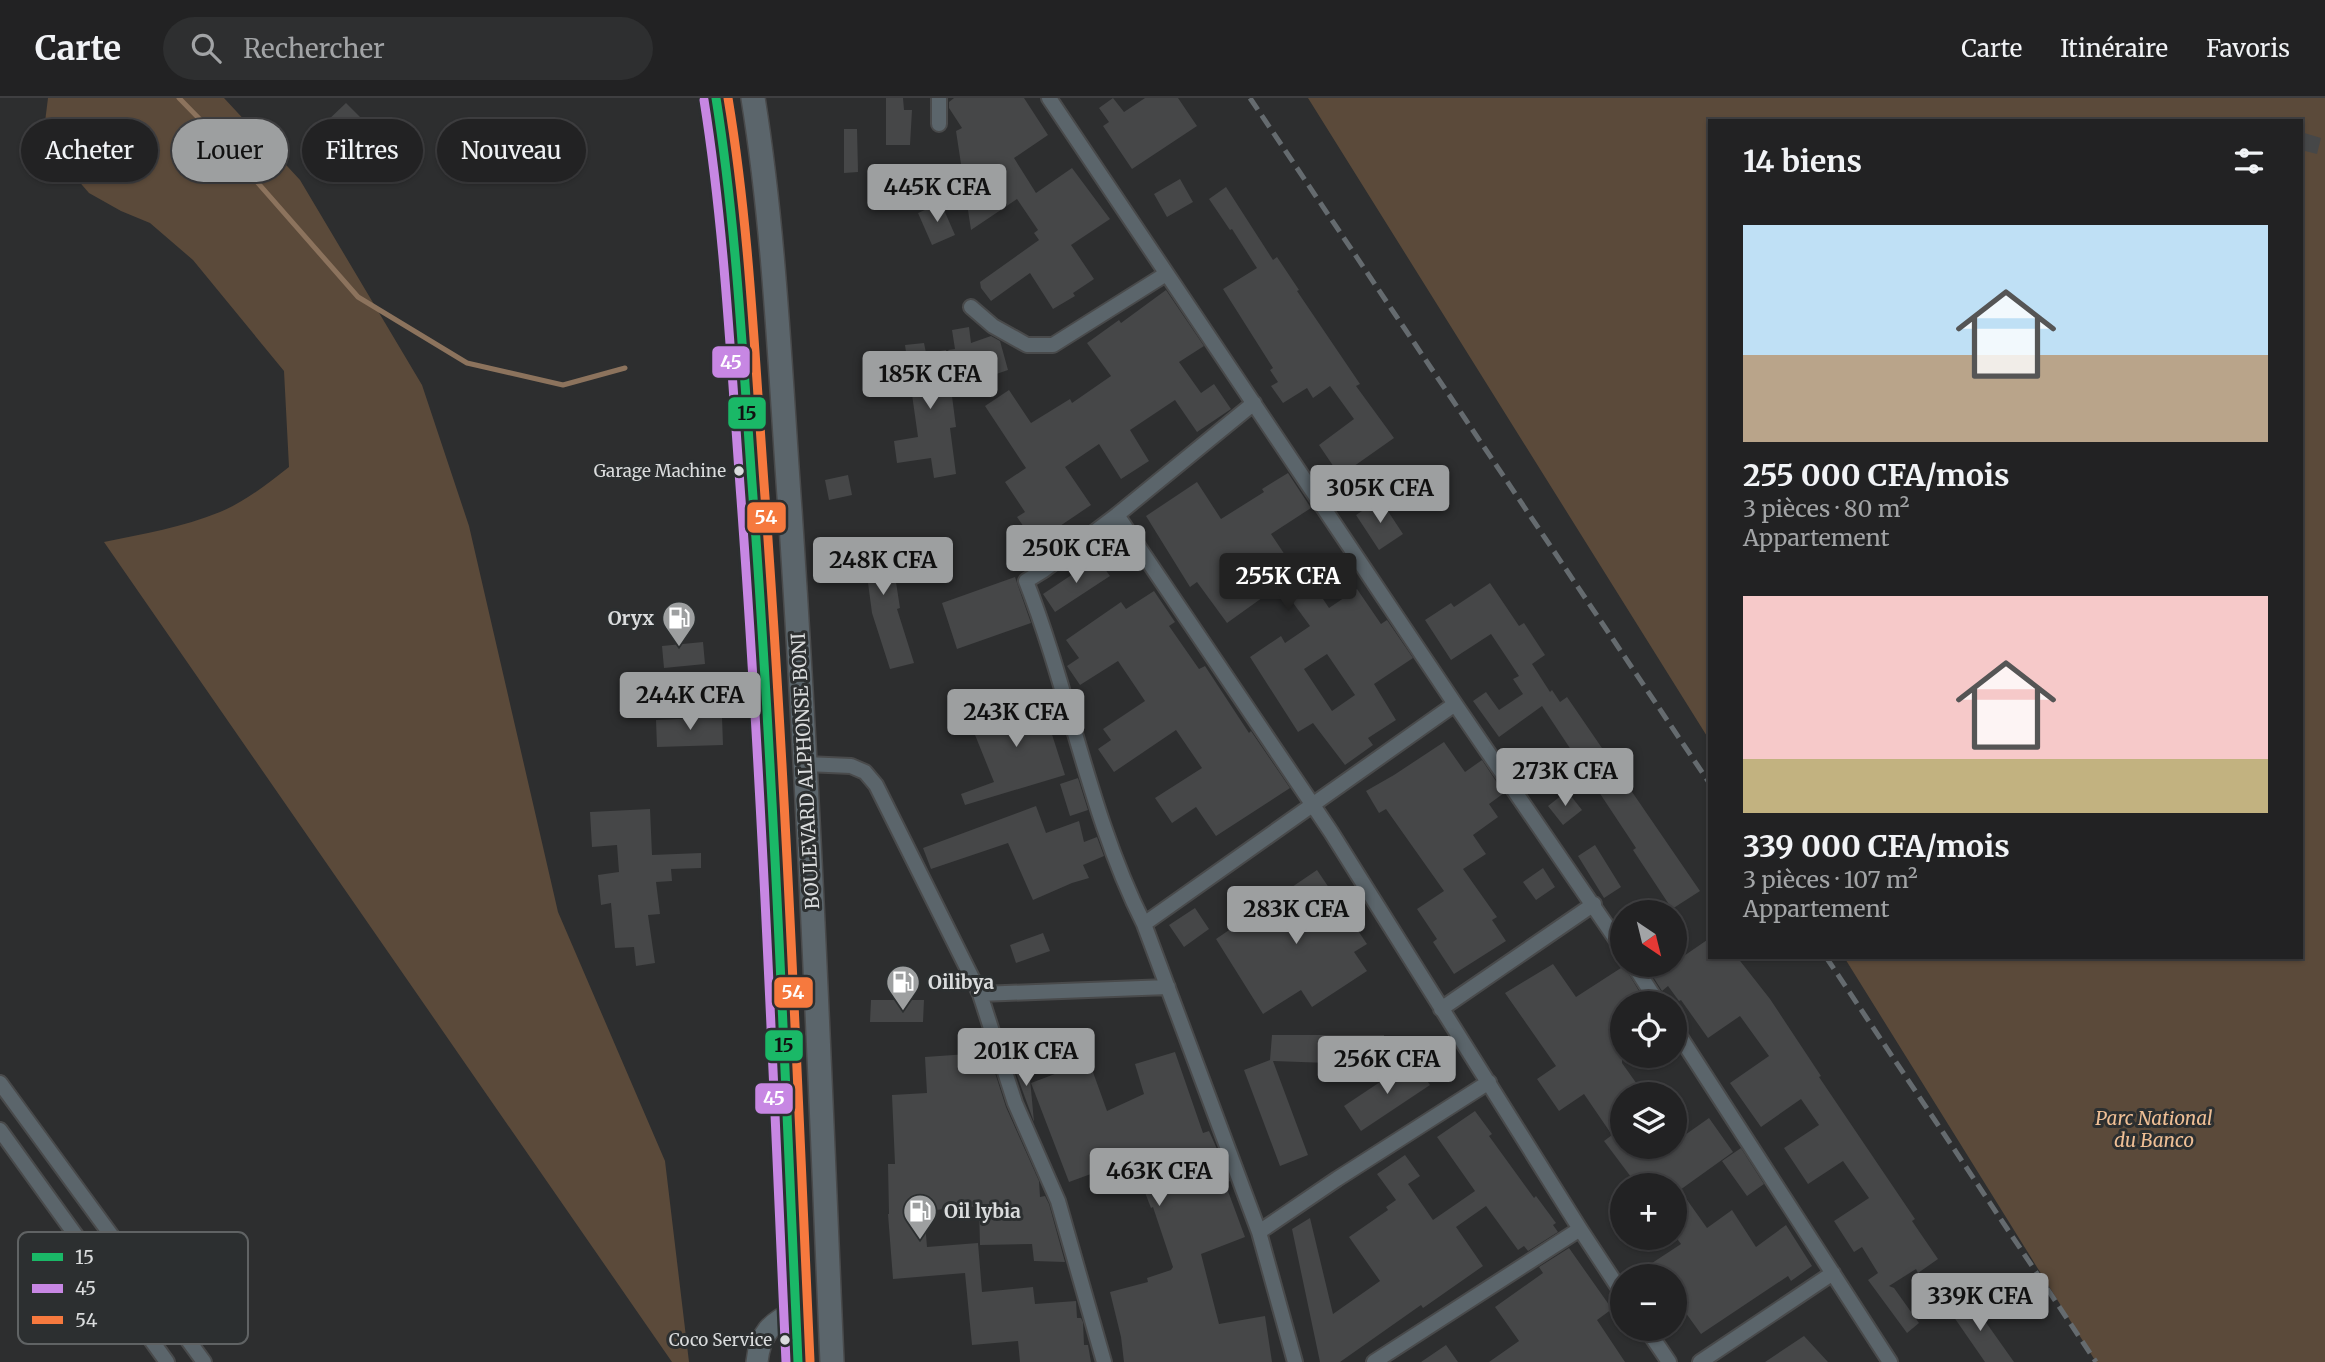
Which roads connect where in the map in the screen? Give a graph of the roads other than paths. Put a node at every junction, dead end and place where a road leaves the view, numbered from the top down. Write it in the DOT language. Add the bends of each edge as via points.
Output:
graph roads {
  1 [pos="716,98"];
  2 [pos="753,98"];
  3 [pos="939,98"];
  4 [pos="1049,98"];
  5 [pos="939,124"];
  6 [pos="1166,274"];
  7 [pos="971,307"];
  8 [pos="1254,403"];
  9 [pos="1117,515"];
  10 [pos="1455,704"];
  11 [pos="806,764"];
  12 [pos="1313,807"];
  13 [pos="1594,904"];
  14 [pos="1144,924"];
  15 [pos="1610,929"];
  16 [pos="1168,987"];
  17 [pos="980,994"];
  18 [pos="1441,1009"];
  19 [pos="1687,1048"];
  20 [pos="1489,1082"];
  21 [pos="0,1083"];
  22 [pos="0,1130"];
  23 [pos="1580,1230"];
  24 [pos="73,1232"];
  25 [pos="109,1232"];
  26 [pos="1259,1232"];
  27 [pos="1833,1273"];
  28 [pos="1610,1275"];
  29 [pos="796,1311"];
  30 [pos="1655,1341"];
  31 [pos="154,1344"];
  32 [pos="191,1344"];
  33 [pos="167,1362"];
  34 [pos="204,1362"];
  35 [pos="757,1362"];
  36 [pos="798,1362"];
  37 [pos="832,1362"];
  38 [pos="1104,1362"];
  39 [pos="1295,1362"];
  40 [pos="1374,1362"];
  41 [pos="1669,1362"];
  42 [pos="1700,1362"];
  43 [pos="1890,1362"];
  1 -- 29 [label="main road" via="735,252 767,691"];
  2 -- 11 [label="main road, BOULEVARD ALPHONSE BONI" via="772,253"];
  3 -- 5 [label="street"];
  4 -- 6 [label="street"];
  6 -- 7 [label="street" via="1053,345 1027,345"];
  6 -- 8 [label="street"];
  8 -- 9 [label="street"];
  8 -- 10 [label="street"];
  9 -- 12 [label="street"];
  9 -- 14 [label="street" via="1026,581 1107,837"];
  10 -- 12 [label="street"];
  10 -- 13 [label="street"];
  11 -- 17 [label="street" via="851,766 865,772 876,785"];
  11 -- 37 [label="main road, BOULEVARD ALPHONSE BONI"];
  12 -- 14 [label="street"];
  12 -- 18 [label="street"];
  13 -- 15 [label="street"];
  13 -- 18 [label="street"];
  14 -- 16 [label="street"];
  16 -- 17 [label="street"];
  16 -- 26 [label="street"];
  17 -- 38 [label="street" via="1015,1104 1058,1201"];
  18 -- 20 [label="street"];
  19 -- 27 [label="street"];
  20 -- 23 [label="street"];
  20 -- 26 [label="street"];
  21 -- 25 [label="street"];
  22 -- 24 [label="street"];
  23 -- 28 [label="street"];
  23 -- 40 [label="street"];
  26 -- 39 [label="street"];
  27 -- 42 [label="street"];
  27 -- 43 [label="street"];
  29 -- 35 [label="main road" via="776,1321 764,1336"];
  29 -- 36 [label="main road"];
  30 -- 41 [label="street"];
  31 -- 33 [label="street"];
  32 -- 34 [label="street"];
}
